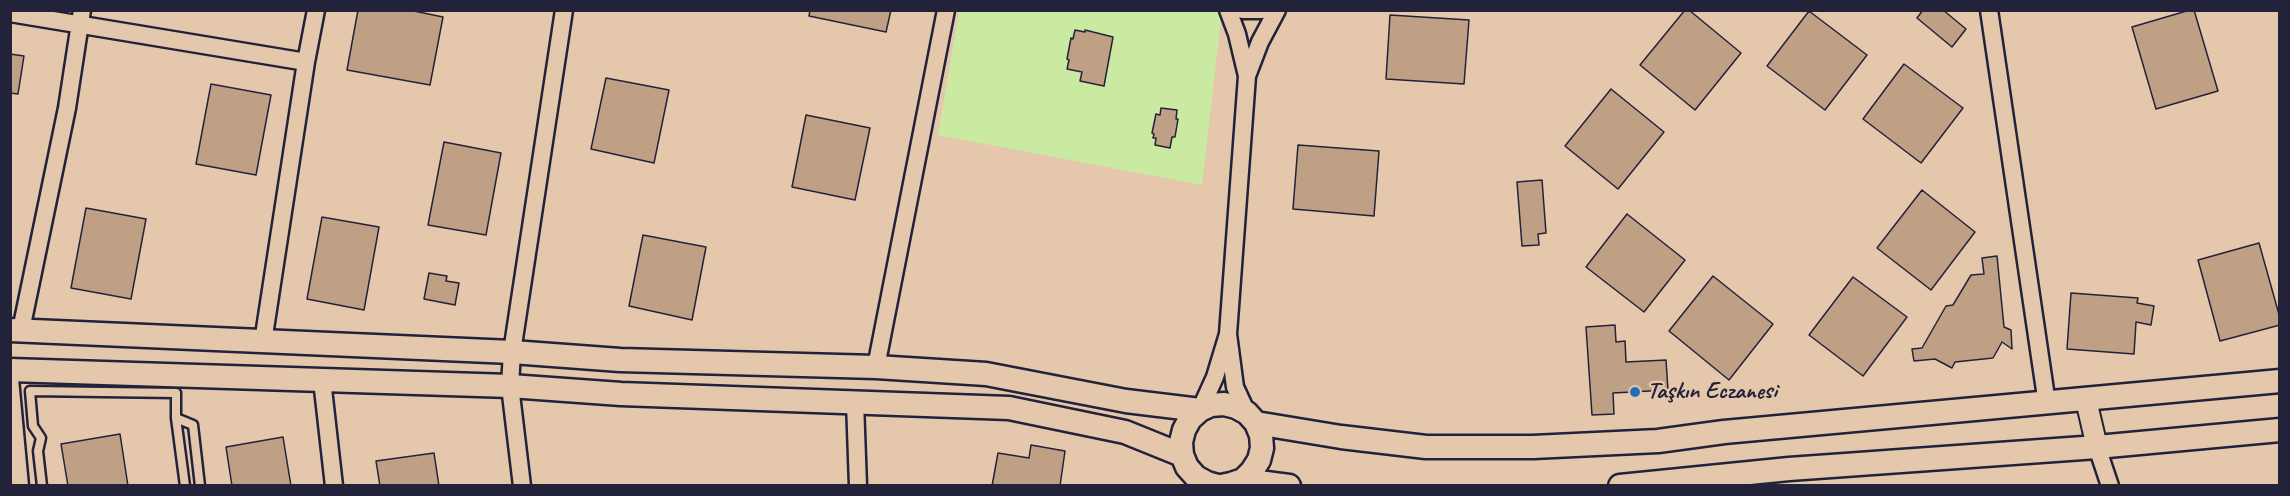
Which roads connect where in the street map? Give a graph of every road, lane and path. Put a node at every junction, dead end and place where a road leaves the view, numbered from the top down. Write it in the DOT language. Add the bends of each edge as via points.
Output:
graph roads {
  1 [pos="316,10"];
  2 [pos="564,10"];
  3 [pos="946,10"];
  4 [pos="1228,10"];
  5 [pos="1243,10"];
  6 [pos="1262,10"];
  7 [pos="1277,10"];
  8 [pos="1989,10"];
  9 [pos="10,13"];
  10 [pos="81,17"];
  11 [pos="306,62"];
  12 [pos="1247,76"];
  13 [pos="16,330"];
  14 [pos="1228,334"];
  15 [pos="263,342"];
  16 [pos="512,352"];
  17 [pos="876,367"];
  18 [pos="10,370"];
  19 [pos="111,375"];
  20 [pos="10,379"];
  21 [pos="322,380"];
  22 [pos="2280,381"];
  23 [pos="510,386"];
  24 [pos="176,393"];
  25 [pos="2086,400"];
  26 [pos="855,402"];
  27 [pos="2047,404"];
  28 [pos="1200,410"];
  29 [pos="176,418"];
  30 [pos="1251,418"];
  31 [pos="2280,430"];
  32 [pos="2097,447"];
  33 [pos="1182,455"];
  34 [pos="1792,477"];
  35 [pos="1243,480"];
  36 [pos="1629,485"];
  37 [pos="20,486"];
  38 [pos="42,486"];
  39 [pos="185,486"];
  40 [pos="200,486"];
  41 [pos="334,486"];
  42 [pos="522,486"];
  43 [pos="858,486"];
  44 [pos="1219,486"];
  45 [pos="1289,486"];
  46 [pos="2110,486"];
  1 -- 11 [label="street"];
  2 -- 16 [label="street"];
  3 -- 17 [label="street"];
  4 -- 12 [label="street"];
  5 -- 6 [label="street"];
  7 -- 12 [label="street"];
  8 -- 27 [label="street"];
  9 -- 10 [label="street"];
  10 -- 11 [label="street"];
  10 -- 13 [label="street" via="67,108"];
  11 -- 15 [label="street"];
  12 -- 14 [label="street"];
  13 -- 15 [label="main road"];
  14 -- 28 [label="street"];
  14 -- 30 [label="street" via="1235,387"];
  15 -- 16 [label="main road"];
  16 -- 17 [label="main road" via="620,360"];
  16 -- 23 [label="street"];
  17 -- 28 [label="main road" via="986,374 1126,401"];
  18 -- 19 [label="main road"];
  19 -- 21 [label="main road"];
  19 -- 24 [label="lane"];
  20 -- 37 [label="street"];
  21 -- 23 [label="main road"];
  21 -- 41 [label="street"];
  22 -- 25 [label="main road"];
  23 -- 26 [label="main road" via="789,402"];
  23 -- 42 [label="street"];
  24 -- 29 [label="lane"];
  24 -- 38 [label="lane" via="30,392 33,426 41,438 38,451"];
  25 -- 27 [label="main road"];
  25 -- 32 [label="street"];
  26 -- 33 [label="main road" via="1010,408 1125,432"];
  26 -- 43 [label="street"];
  27 -- 30 [label="main road" via="1658,441 1522,447 1426,447 1341,437"];
  28 -- 30 [label="main road" via="1224,404"];
  28 -- 33 [label="main road" via="1184,430"];
  29 -- 39 [label="lane"];
  29 -- 40 [label="lane" via="193,425"];
  30 -- 35 [label="main road" via="1261,435 1262,448 1259,460"];
  31 -- 32 [label="main road"];
  32 -- 34 [label="main road"];
  32 -- 46 [label="street"];
  33 -- 44 [label="main road" via="1196,477"];
  34 -- 36 [label="main road"];
  35 -- 44 [label="main road"];
  35 -- 45 [label="main road"];
}
